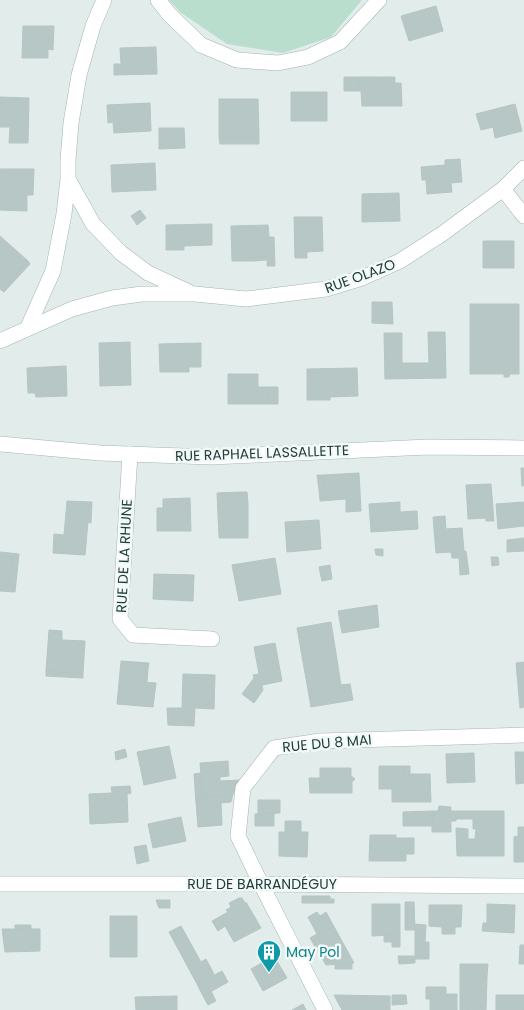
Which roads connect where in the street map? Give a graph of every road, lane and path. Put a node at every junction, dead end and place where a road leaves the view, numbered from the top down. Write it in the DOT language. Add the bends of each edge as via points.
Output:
graph roads {
  1 [pos="104,0"];
  2 [pos="158,0"];
  3 [pos="379,0"];
  4 [pos="524,168"];
  5 [pos="68,179"];
  6 [pos="502,190"];
  7 [pos="524,216"];
  8 [pos="195,294"];
  9 [pos="28,327"];
  10 [pos="0,341"];
  11 [pos="0,444"];
  12 [pos="524,448"];
  13 [pos="130,454"];
  14 [pos="212,639"];
  15 [pos="524,735"];
  16 [pos="0,884"];
  17 [pos="261,884"];
  18 [pos="524,886"];
  19 [pos="325,1010"];
  1 -- 5 [label="street" via="79,75 69,142"];
  2 -- 3 [label="street" via="201,46 237,60 278,63 308,57 340,42"];
  4 -- 6 [label="street, RUE OLAZO"];
  5 -- 8 [label="street" via="93,224 121,253 148,273"];
  5 -- 9 [label="street" via="53,271"];
  6 -- 7 [label="street"];
  6 -- 8 [label="street, RUE OLAZO" via="400,262 362,278 326,289 246,299"];
  8 -- 9 [label="street" via="142,294 112,298 72,309"];
  9 -- 10 [label="street"];
  11 -- 13 [label="street, RUE RAPHAEL LASSALLETTE"];
  12 -- 13 [label="street, RUE RAPHAEL LASSALLETTE" via="428,447 211,457"];
  13 -- 14 [label="street, RUE DE LA RHUNE" via="120,619 133,635"];
  15 -- 17 [label="street, RUE DU 8 MAI" via="320,741 274,748 242,788 238,836"];
  16 -- 17 [label="street, RUE DE BARRANDÉGUY"];
  17 -- 18 [label="street, RUE DE BARRANDÉGUY"];
  17 -- 19 [label="street, RUE DU 8 MAI"];
}
